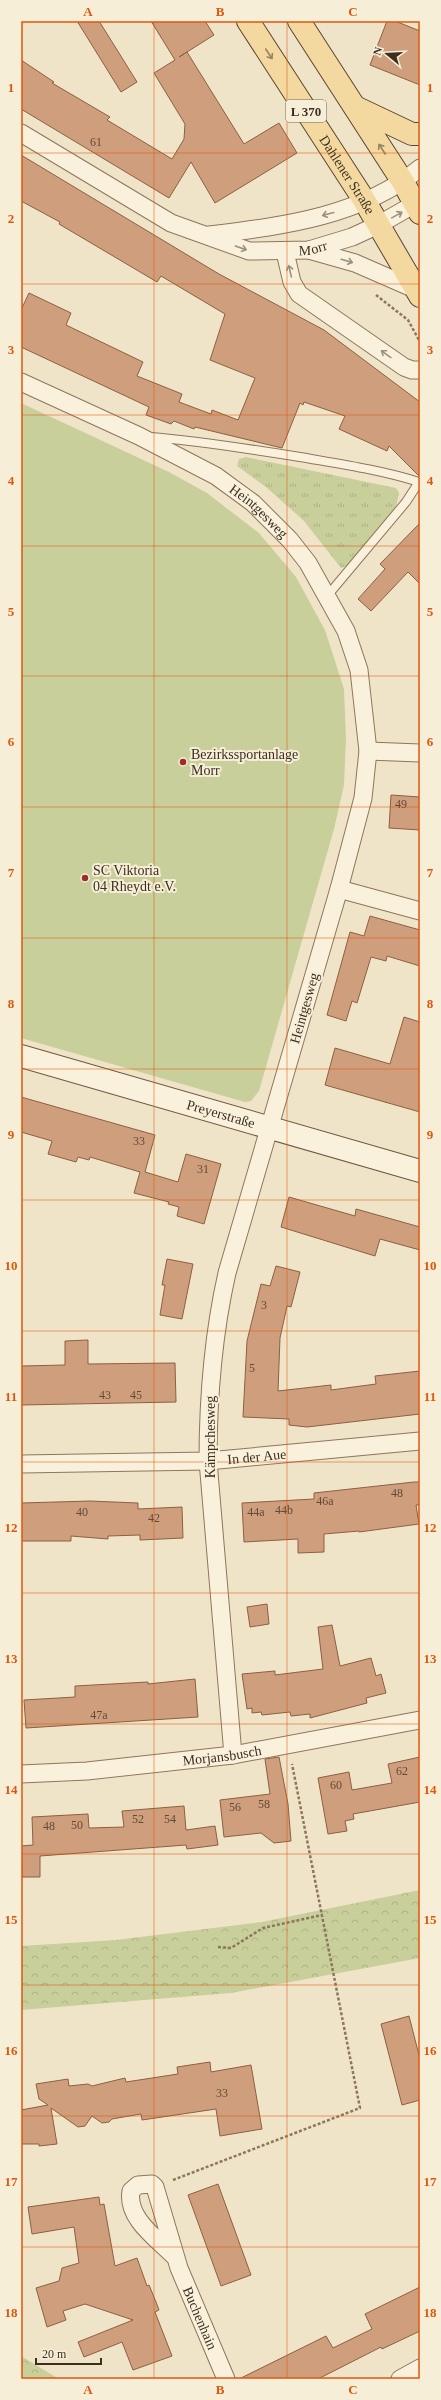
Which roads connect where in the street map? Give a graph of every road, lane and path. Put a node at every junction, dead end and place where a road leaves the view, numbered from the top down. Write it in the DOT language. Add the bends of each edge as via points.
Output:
graph roads {
  1 [pos="248,21"];
  2 [pos="302,23"];
  3 [pos="355,107"];
  4 [pos="21,133"];
  5 [pos="420,134"];
  6 [pos="420,168"];
  7 [pos="403,182"];
  8 [pos="364,200"];
  9 [pos="418,206"];
  10 [pos="378,225"];
  11 [pos="204,236"];
  12 [pos="309,250"];
  13 [pos="285,252"];
  14 [pos="373,293"];
  15 [pos="418,293"];
  16 [pos="420,342"];
  17 [pos="420,370"];
  18 [pos="21,382"];
  19 [pos="139,436"];
  20 [pos="328,595"];
  21 [pos="368,751"];
  22 [pos="420,753"];
  23 [pos="339,889"];
  24 [pos="420,911"];
  25 [pos="21,1056"];
  26 [pos="269,1127"];
  27 [pos="420,1171"];
  28 [pos="420,1441"];
  29 [pos="208,1461"];
  30 [pos="21,1464"];
  31 [pos="420,1720"];
  32 [pos="289,1746"];
  33 [pos="233,1755"];
  34 [pos="21,1774"];
  35 [pos="322,1915"];
  36 [pos="218,1947"];
  37 [pos="155,2187"];
  38 [pos="175,2257"];
  39 [pos="420,2368"];
  40 [pos="226,2379"];
  41 [pos="400,2379"];
  1 -- 8 [label="main road, Dahlener Straße / L 370, one-way"];
  2 -- 3 [label="main road, L 370"];
  3 -- 5 [label="main road" via="412,134"];
  7 -- 3 [label="main road, L 370, one-way"];
  4 -- 11 [label="street, Morr" via="163,218"];
  6 -- 7 [label="street, Morr"];
  7 -- 8 [label="street, Morr"];
  7 -- 9 [label="main road, L 370"];
  8 -- 10 [label="main road, Dahlener Straße / L 370"];
  8 -- 11 [label="street, Morr, one-way" via="338,211 305,220"];
  10 -- 9 [label="street, Morr, one-way"];
  10 -- 12 [label="street, Morr" via="352,237"];
  10 -- 15 [label="main road, Dahlener Straße / L 370"];
  11 -- 13 [label="street, Morr, one-way" via="249,251"];
  12 -- 13 [label="street, Morr"];
  12 -- 15 [label="street, Dahlener Straße, one-way" via="355,263"];
  17 -- 13 [label="street, one-way" via="404,367 299,294 292,282"];
  14 -- 16 [label="path" via="408,320"];
  18 -- 19 [label="street, Heintgesweg"];
  19 -- 20 [label="street, Heintgesweg" via="216,476 253,503 290,540"];
  19 -- 20 [label="lane" via="212,443 310,459 419,482 406,502"];
  20 -- 21 [label="street, Heintgesweg" via="346,631 359,670"];
  21 -- 22 [label="street"];
  21 -- 23 [label="street, Heintgesweg" via="363,798"];
  23 -- 24 [label="street"];
  23 -- 26 [label="street, Heintgesweg"];
  25 -- 26 [label="street, Preyerstraße"];
  26 -- 27 [label="street, Preyerstraße"];
  26 -- 29 [label="street, Kämpchesweg" via="217,1314 208,1422"];
  28 -- 29 [label="street, In der Aue"];
  29 -- 30 [label="street, In der Aue"];
  29 -- 33 [label="street, Kämpchesweg"];
  31 -- 32 [label="street, Morjansbusch"];
  32 -- 33 [label="street, Morjansbusch"];
  32 -- 35 [label="path"];
  33 -- 34 [label="street, Morjansbusch"];
  35 -- 36 [label="path" via="263,1928 231,1948"];
  35 -- 37 [label="path" via="360,2108"];
  37 -- 38 [label="street, Buchenhain"];
  37 -- 38 [label="street, Buchenhain" via="148,2184 134,2187 131,2191 131,2202 148,2232"];
  38 -- 40 [label="street, Buchenhain"];
  39 -- 41 [label="street"];
}
